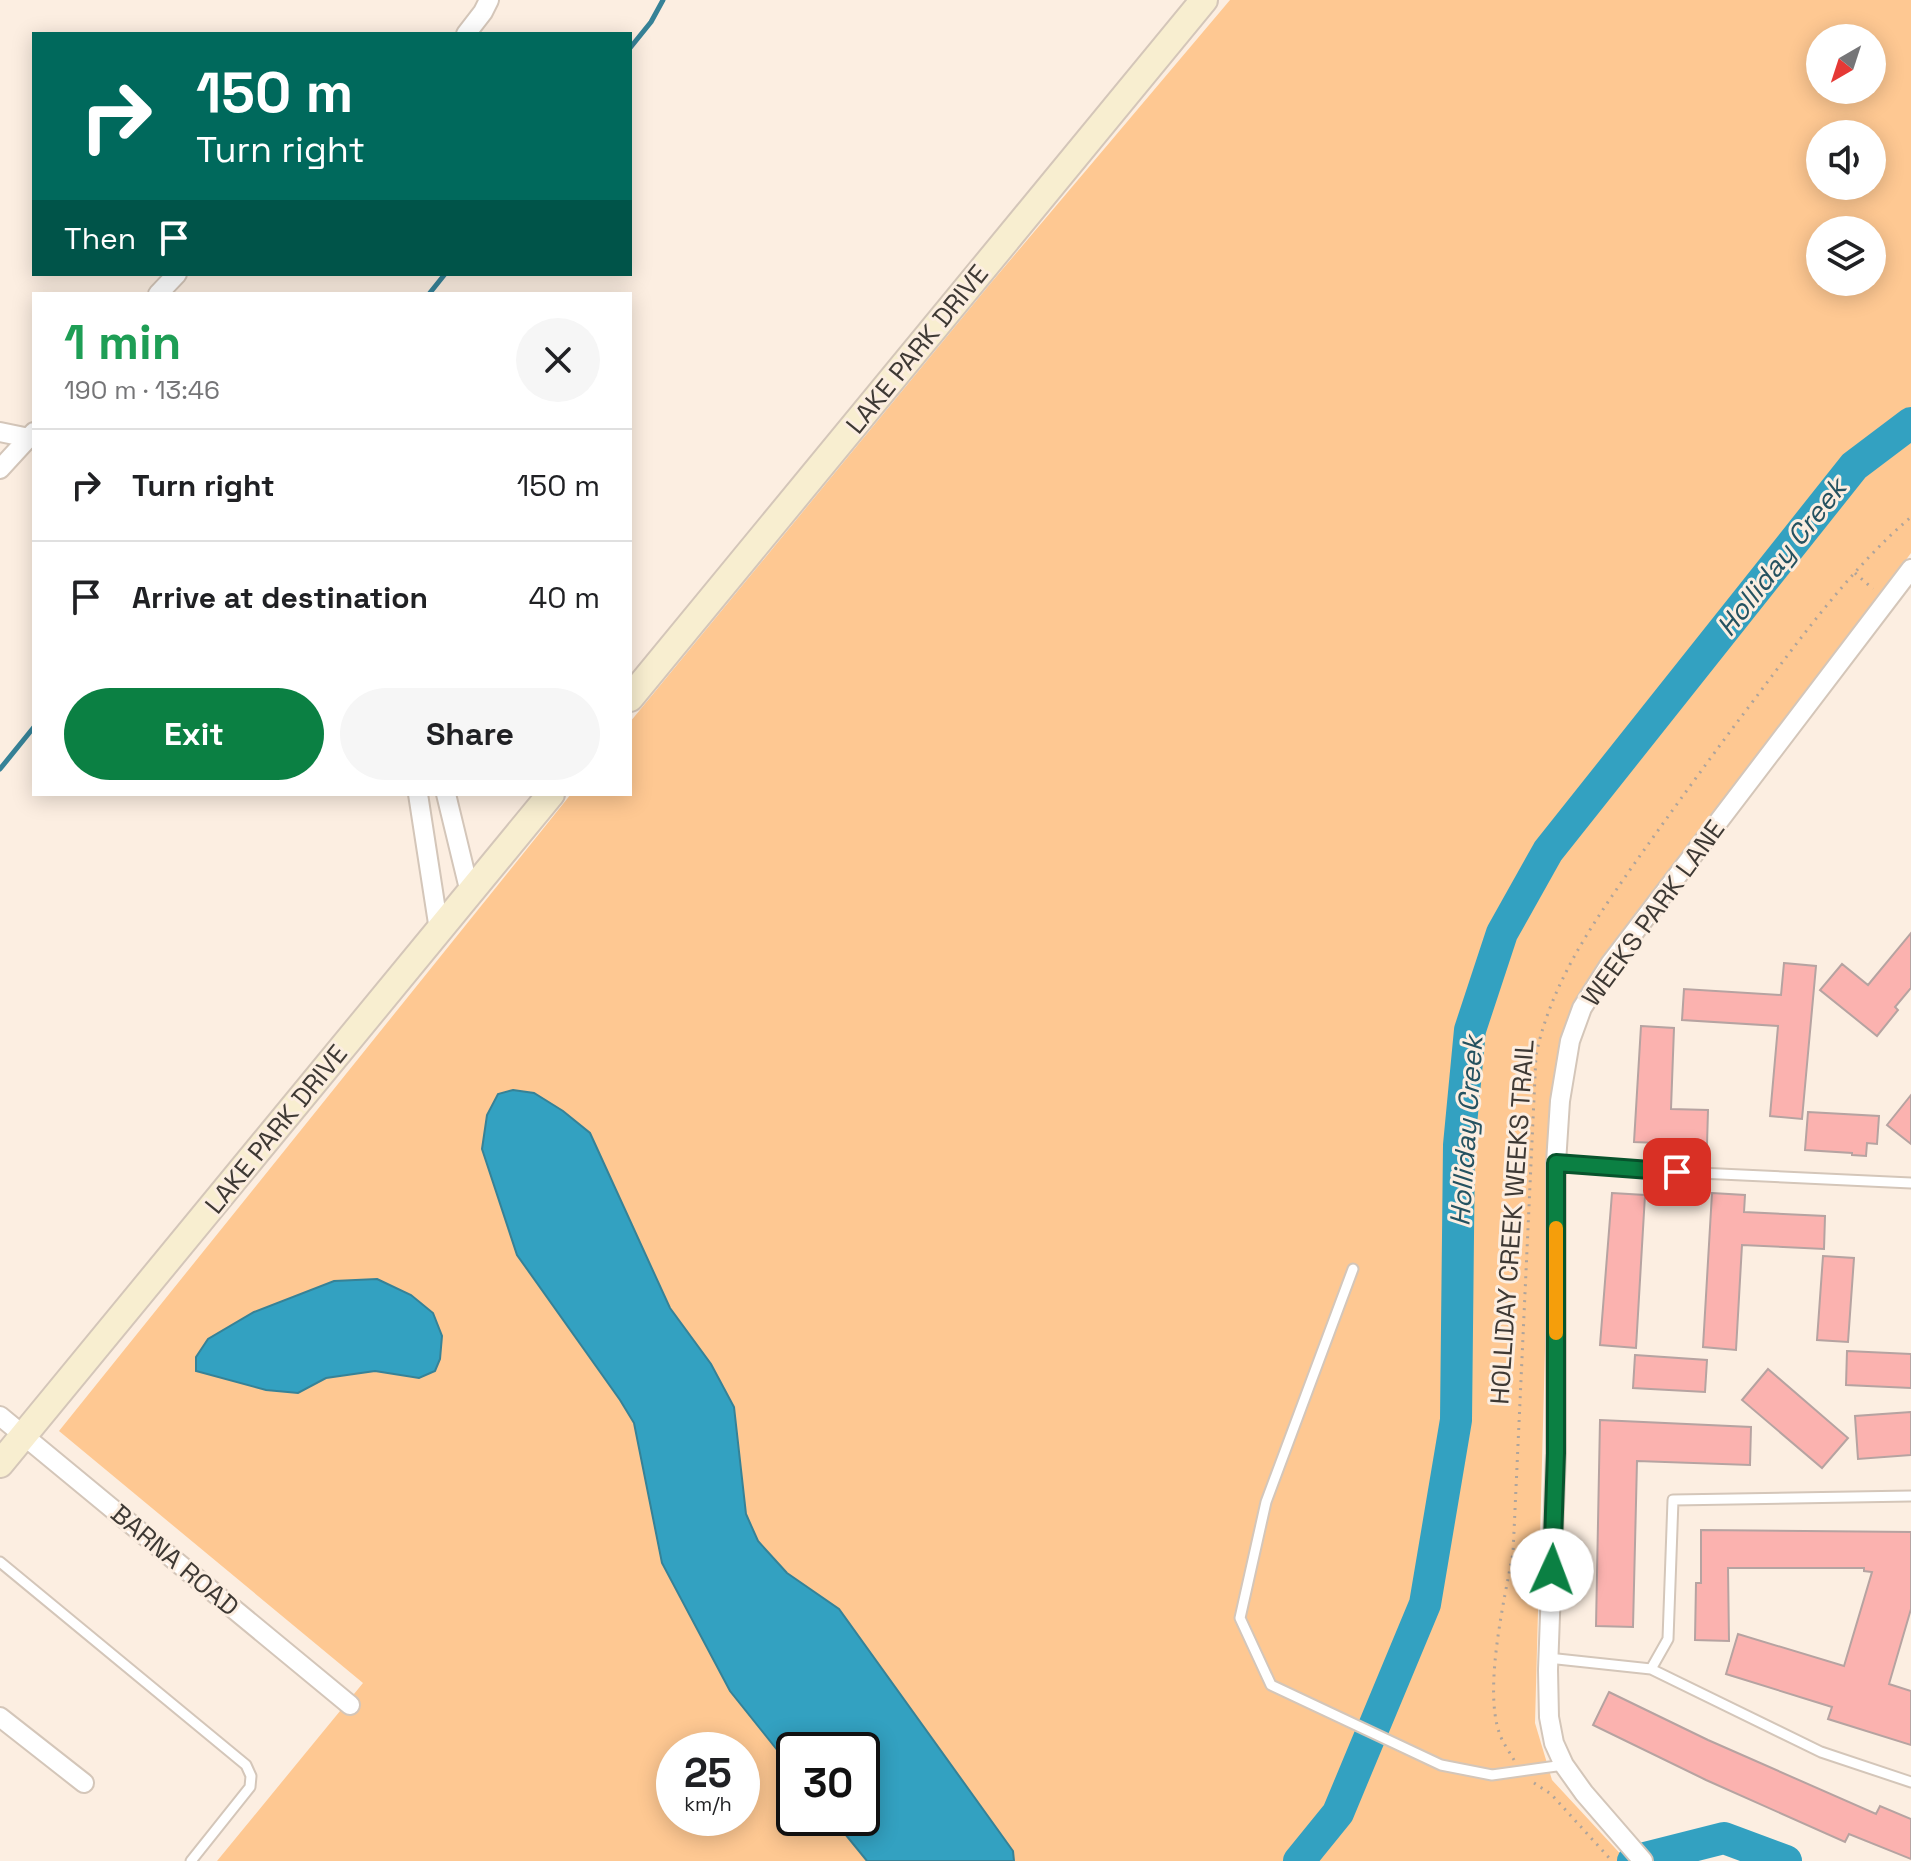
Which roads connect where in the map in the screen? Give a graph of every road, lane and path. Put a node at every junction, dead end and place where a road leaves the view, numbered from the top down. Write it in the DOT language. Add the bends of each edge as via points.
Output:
graph roads {
  1 [pos="489,0"];
  2 [pos="1204,0"];
  3 [pos="468,32"];
  4 [pos="175,276"];
  5 [pos="160,292"];
  6 [pos="0,432"];
  7 [pos="32,436"];
  8 [pos="0,469"];
  9 [pos="1911,517"];
  10 [pos="1911,569"];
  11 [pos="1855,573"];
  12 [pos="1886,599"];
  13 [pos="632,696"];
  14 [pos="418,796"];
  15 [pos="446,796"];
  16 [pos="549,796"];
  17 [pos="470,893"];
  18 [pos="439,930"];
  19 [pos="1556,1163"];
  20 [pos="1911,1183"];
  21 [pos="1353,1269"];
  22 [pos="0,1416"];
  23 [pos="24,1435"];
  24 [pos="0,1464"];
  25 [pos="1911,1496"];
  26 [pos="0,1562"];
  27 [pos="1548,1658"];
  28 [pos="1651,1669"];
  29 [pos="350,1705"];
  30 [pos="0,1717"];
  31 [pos="1564,1765"];
  32 [pos="1520,1772"];
  33 [pos="1911,1782"];
  34 [pos="84,1783"];
  35 [pos="191,1861"];
  36 [pos="1612,1861"];
  37 [pos="1643,1861"];
  1 -- 3 [label="street"];
  2 -- 13 [label="street, LAKE PARK DRIVE"];
  4 -- 5 [label="street"];
  6 -- 7 [label="street"];
  7 -- 8 [label="street"];
  9 -- 11 [label="path, HOLLIDAY CREEK WEEKS TRAIL"];
  10 -- 12 [label="street, WEEKS PARK LANE"];
  11 -- 12 [label="path"];
  11 -- 32 [label="path, HOLLIDAY CREEK WEEKS TRAIL" via="1667,816 1593,922 1542,1027 1536,1055 1513,1553 1494,1690 1499,1731"];
  12 -- 19 [label="street, WEEKS PARK LANE" via="1582,1008 1564,1069"];
  14 -- 18 [label="street"];
  15 -- 17 [label="street"];
  16 -- 17 [label="street, LAKE PARK DRIVE"];
  17 -- 18 [label="street, LAKE PARK DRIVE"];
  18 -- 23 [label="street, LAKE PARK DRIVE"];
  19 -- 20 [label="lane"];
  19 -- 27 [label="street, WEEKS PARK LANE" via="1556,1453"];
  21 -- 32 [label="lane" via="1266,1502 1240,1618 1271,1685 1441,1765 1492,1775"];
  22 -- 23 [label="street, BARNA ROAD"];
  23 -- 24 [label="street, LAKE PARK DRIVE"];
  23 -- 29 [label="street, BARNA ROAD"];
  25 -- 28 [label="lane" via="1673,1500 1668,1639"];
  26 -- 35 [label="lane" via="246,1765 250,1787"];
  27 -- 28 [label="lane"];
  27 -- 31 [label="street, WEEKS PARK LANE" via="1549,1717"];
  28 -- 33 [label="lane" via="1821,1752"];
  30 -- 34 [label="street"];
  31 -- 32 [label="lane"];
  31 -- 37 [label="street, WEEKS PARK LANE"];
  32 -- 36 [label="path, HOLLIDAY CREEK WEEKS TRAIL" via="1551,1794"];
}
